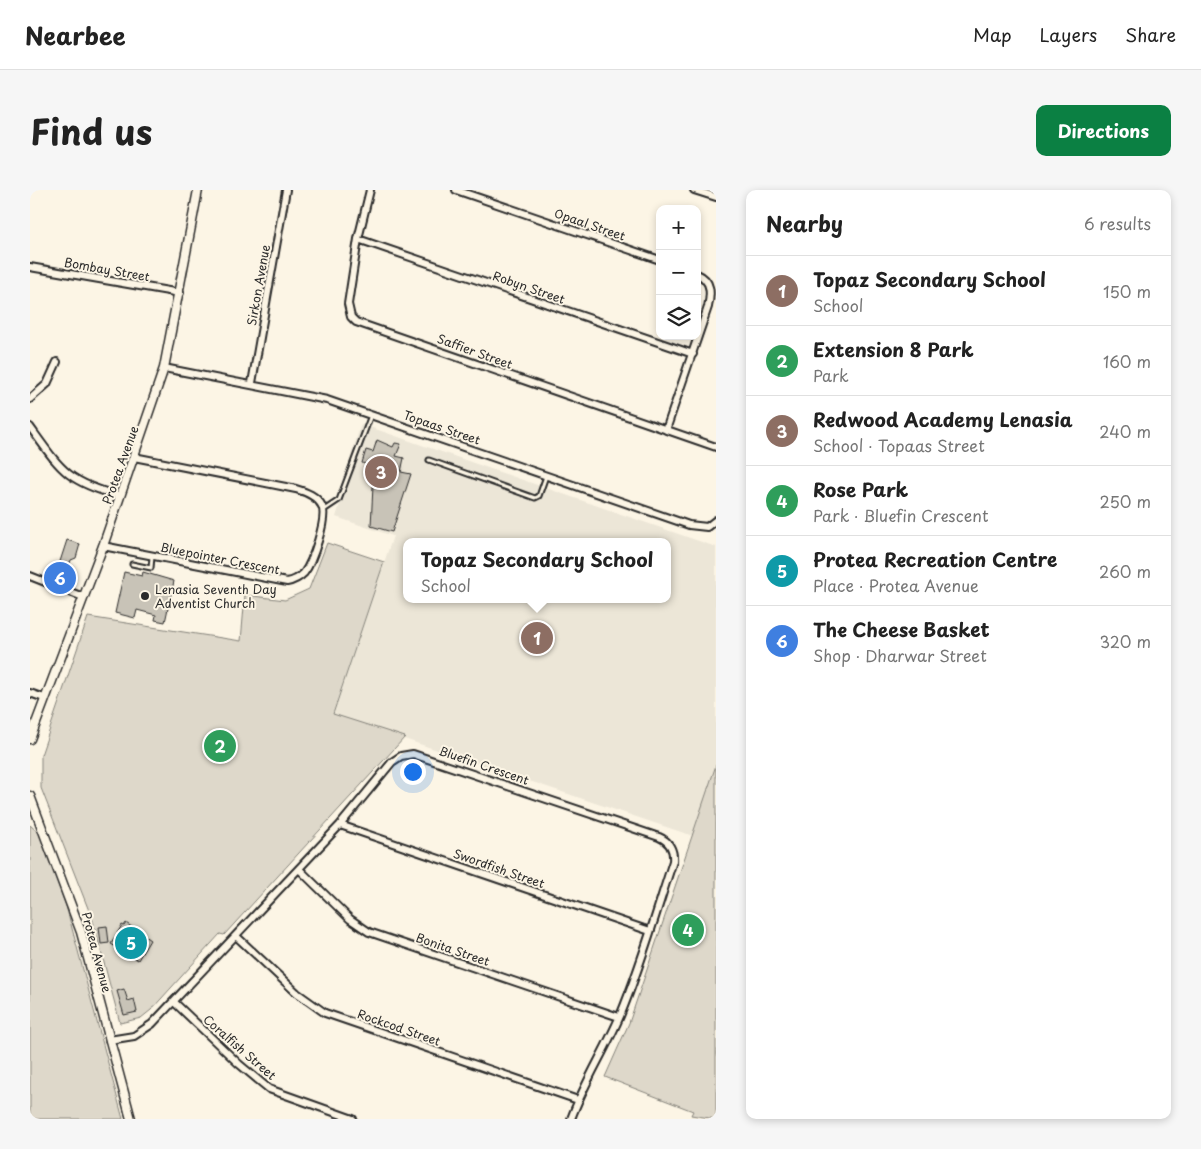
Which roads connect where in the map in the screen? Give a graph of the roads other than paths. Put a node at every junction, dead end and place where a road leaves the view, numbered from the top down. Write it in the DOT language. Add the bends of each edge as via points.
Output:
graph roads {
  1 [pos="198,190"];
  2 [pos="286,190"];
  3 [pos="370,190"];
  4 [pos="456,190"];
  5 [pos="694,190"];
  6 [pos="716,197"];
  7 [pos="358,239"];
  8 [pos="656,259"];
  9 [pos="30,267"];
  10 [pos="701,277"];
  11 [pos="180,293"];
  12 [pos="693,354"];
  13 [pos="57,362"];
  14 [pos="164,368"];
  15 [pos="252,383"];
  16 [pos="30,399"];
  17 [pos="371,415"];
  18 [pos="30,427"];
  19 [pos="666,430"];
  20 [pos="716,446"];
  21 [pos="134,458"];
  22 [pos="429,460"];
  23 [pos="546,476"];
  24 [pos="120,496"];
  25 [pos="324,510"];
  26 [pos="716,520"];
  27 [pos="103,546"];
  28 [pos="152,556"];
  29 [pos="132,564"];
  30 [pos="30,576"];
  31 [pos="83,598"];
  32 [pos="30,693"];
  33 [pos="44,698"];
  34 [pos="30,739"];
  35 [pos="30,796"];
  36 [pos="34,817"];
  37 [pos="340,825"];
  38 [pos="300,869"];
  39 [pos="650,931"];
  40 [pos="236,936"];
  41 [pos="174,1002"];
  42 [pos="619,1018"];
  43 [pos="109,1040"];
  44 [pos="578,1100"];
  45 [pos="131,1119"];
  46 [pos="353,1119"];
  47 [pos="571,1119"];
  1 -- 11 [label="street, Protea Avenue"];
  2 -- 15 [label="street, Sirkon Avenue"];
  3 -- 7 [label="street, Saffier Street"];
  4 -- 8 [label="street, Opaal Street"];
  5 -- 6 [label="street"];
  7 -- 12 [label="street, Robyn Street"];
  7 -- 19 [label="street, Saffier Street" via="348,304 350,317 356,322"];
  9 -- 11 [label="street, Bombay Street"];
  10 -- 12 [label="street" via="707,282 710,292"];
  11 -- 14 [label="street, Protea Avenue"];
  12 -- 19 [label="street"];
  13 -- 16 [label="street" via="47,384"];
  14 -- 15 [label="street, Topaas Street"];
  14 -- 21 [label="street, Protea Avenue"];
  15 -- 17 [label="street, Topaas Street" via="318,397"];
  17 -- 23 [label="street, Topaas Street"];
  17 -- 25 [label="lane" via="339,500"];
  18 -- 24 [label="street" via="71,477"];
  19 -- 20 [label="street, Saffier Street"];
  21 -- 24 [label="street, Protea Avenue"];
  21 -- 25 [label="street" via="296,489 313,496"];
  22 -- 23 [label="lane" via="535,498 539,496"];
  23 -- 26 [label="street, Topaas Street" via="689,525 707,527"];
  24 -- 27 [label="street, Protea Avenue"];
  25 -- 28 [label="street, Bluepointer Crescent" via="323,523 306,570 292,581 281,582"];
  27 -- 28 [label="street, Bluepointer Crescent"];
  27 -- 31 [label="street, Protea Avenue"];
  28 -- 29 [label="lane" via="151,568"];
  30 -- 31 [label="street"];
  31 -- 33 [label="street, Protea Avenue"];
  32 -- 33 [label="street"];
  33 -- 34 [label="street, Protea Avenue"];
  35 -- 36 [label="street, Protea Avenue"];
  36 -- 43 [label="street, Protea Avenue" via="75,913"];
  37 -- 38 [label="street, Bluefin Crescent"];
  37 -- 39 [label="street, Swordfish Street"];
  37 -- 39 [label="street, Bluefin Crescent" via="385,769 397,758 413,754 646,832 667,842 673,851 673,861"];
  38 -- 40 [label="street, Bluefin Crescent"];
  38 -- 42 [label="street, Bonita Street" via="369,932"];
  39 -- 42 [label="street, Bluefin Crescent"];
  40 -- 41 [label="street, Bluefin Crescent"];
  40 -- 44 [label="street, Rockcod Street" via="297,993 325,1013"];
  41 -- 43 [label="street, Bluefin Crescent" via="139,1034"];
  41 -- 46 [label="street, Coralfish Street" via="270,1089"];
  42 -- 44 [label="street, Bluefin Crescent"];
  43 -- 45 [label="street, Protea Avenue"];
  44 -- 47 [label="street, Bluefin Crescent"];
}
